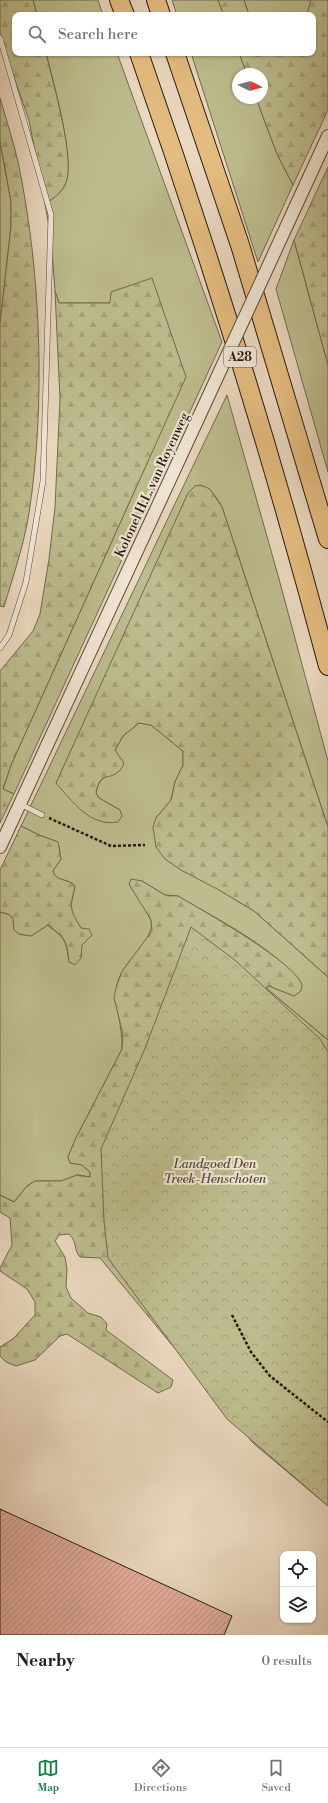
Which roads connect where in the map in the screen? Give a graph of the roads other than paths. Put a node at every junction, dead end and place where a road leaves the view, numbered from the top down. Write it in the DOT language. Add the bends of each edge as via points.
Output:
graph roads {
  1 [pos="119,0"];
  2 [pos="156,0"];
  3 [pos="124,12"];
  4 [pos="160,12"];
  5 [pos="0,38"];
  6 [pos="140,56"];
  7 [pos="176,56"];
  8 [pos="328,136"];
  9 [pos="328,539"];
  10 [pos="0,648"];
  11 [pos="328,666"];
  12 [pos="20,804"];
  13 [pos="42,815"];
  14 [pos="0,846"];
  1 -- 3 [label="highway"];
  2 -- 4 [label="highway"];
  5 -- 10 [label="lane" via="51,215 43,481 26,582 9,635"];
  6 -- 11 [label="highway, A28" via="215,276 256,407"];
  7 -- 9 [label="highway, A28" via="240,245"];
  8 -- 12 [label="street, Kolonel H.L. van Royenweg, bridge"];
  12 -- 13 [label="lane"];
  12 -- 14 [label="street, Kolonel H.L. van Royenweg"];
}
